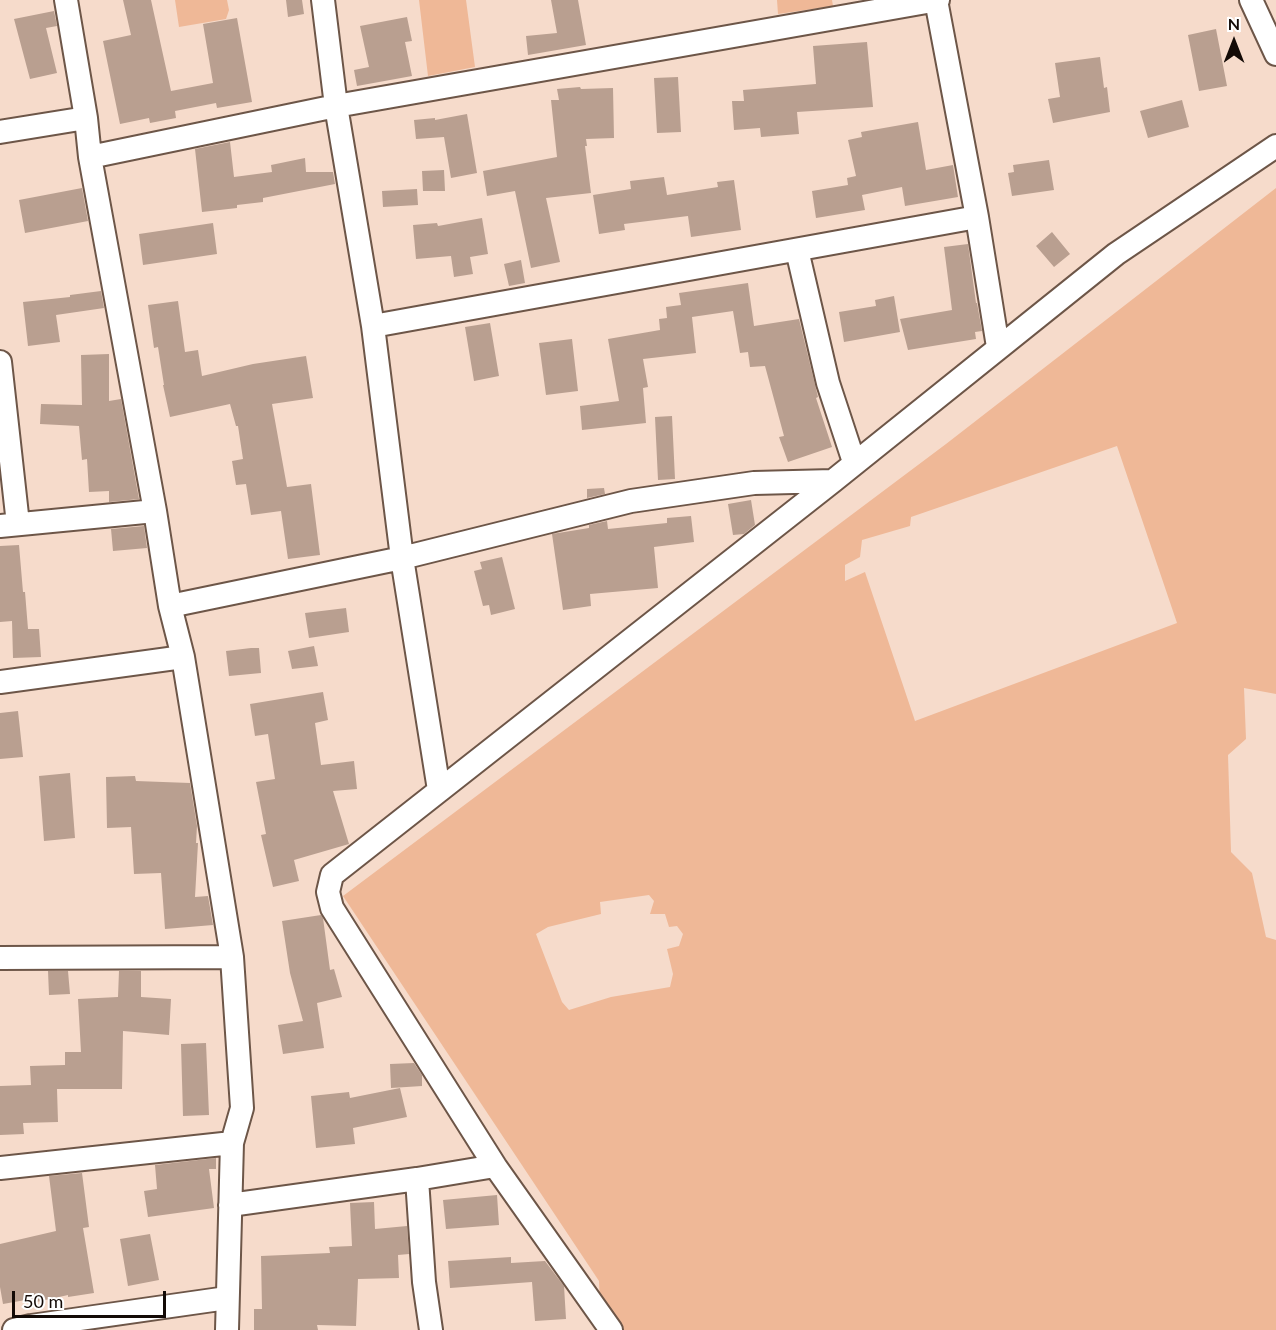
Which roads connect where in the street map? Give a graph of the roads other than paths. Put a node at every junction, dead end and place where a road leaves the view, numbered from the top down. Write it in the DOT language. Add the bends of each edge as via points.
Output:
graph roads {
  1 [pos="66,0"];
  2 [pos="323,0"];
  3 [pos="937,0"];
  4 [pos="1251,0"];
  5 [pos="1276,54"];
  6 [pos="336,106"];
  7 [pos="86,118"];
  8 [pos="0,132"];
  9 [pos="1276,146"];
  10 [pos="90,157"];
  11 [pos="977,217"];
  12 [pos="797,250"];
  13 [pos="373,326"];
  14 [pos="998,347"];
  15 [pos="0,362"];
  16 [pos="854,462"];
  17 [pos="833,481"];
  18 [pos="155,511"];
  19 [pos="9,525"];
  20 [pos="402,558"];
  21 [pos="170,606"];
  22 [pos="183,657"];
  23 [pos="0,682"];
  24 [pos="439,790"];
  25 [pos="232,957"];
  26 [pos="0,958"];
  27 [pos="232,1143"];
  28 [pos="495,1166"];
  29 [pos="0,1168"];
  30 [pos="417,1179"];
  31 [pos="230,1205"];
  32 [pos="227,1298"];
  33 [pos="14,1330"];
  34 [pos="227,1330"];
  35 [pos="431,1330"];
  36 [pos="611,1330"];
  1 -- 7 [label="street"];
  2 -- 6 [label="street"];
  3 -- 6 [label="street"];
  3 -- 11 [label="street"];
  4 -- 5 [label="street"];
  6 -- 10 [label="street"];
  6 -- 13 [label="street"];
  7 -- 8 [label="street"];
  7 -- 10 [label="street"];
  9 -- 14 [label="street" via="1116,254"];
  10 -- 18 [label="street"];
  11 -- 12 [label="street"];
  11 -- 14 [label="street"];
  12 -- 13 [label="street"];
  12 -- 16 [label="street" via="828,383"];
  13 -- 20 [label="street"];
  14 -- 16 [label="street"];
  15 -- 19 [label="street"];
  16 -- 17 [label="street"];
  17 -- 20 [label="street" via="754,483 631,501"];
  17 -- 24 [label="street"];
  18 -- 19 [label="street"];
  18 -- 21 [label="street"];
  20 -- 21 [label="street"];
  20 -- 24 [label="street"];
  21 -- 22 [label="street"];
  22 -- 23 [label="street"];
  22 -- 25 [label="street"];
  24 -- 28 [label="street" via="332,875 328,892 332,908"];
  25 -- 26 [label="street"];
  25 -- 27 [label="street" via="242,1108"];
  27 -- 29 [label="street"];
  27 -- 31 [label="street"];
  28 -- 30 [label="street"];
  28 -- 36 [label="street"];
  30 -- 31 [label="street"];
  30 -- 35 [label="street"];
  31 -- 32 [label="street"];
  32 -- 33 [label="street"];
  32 -- 34 [label="street"];
}
